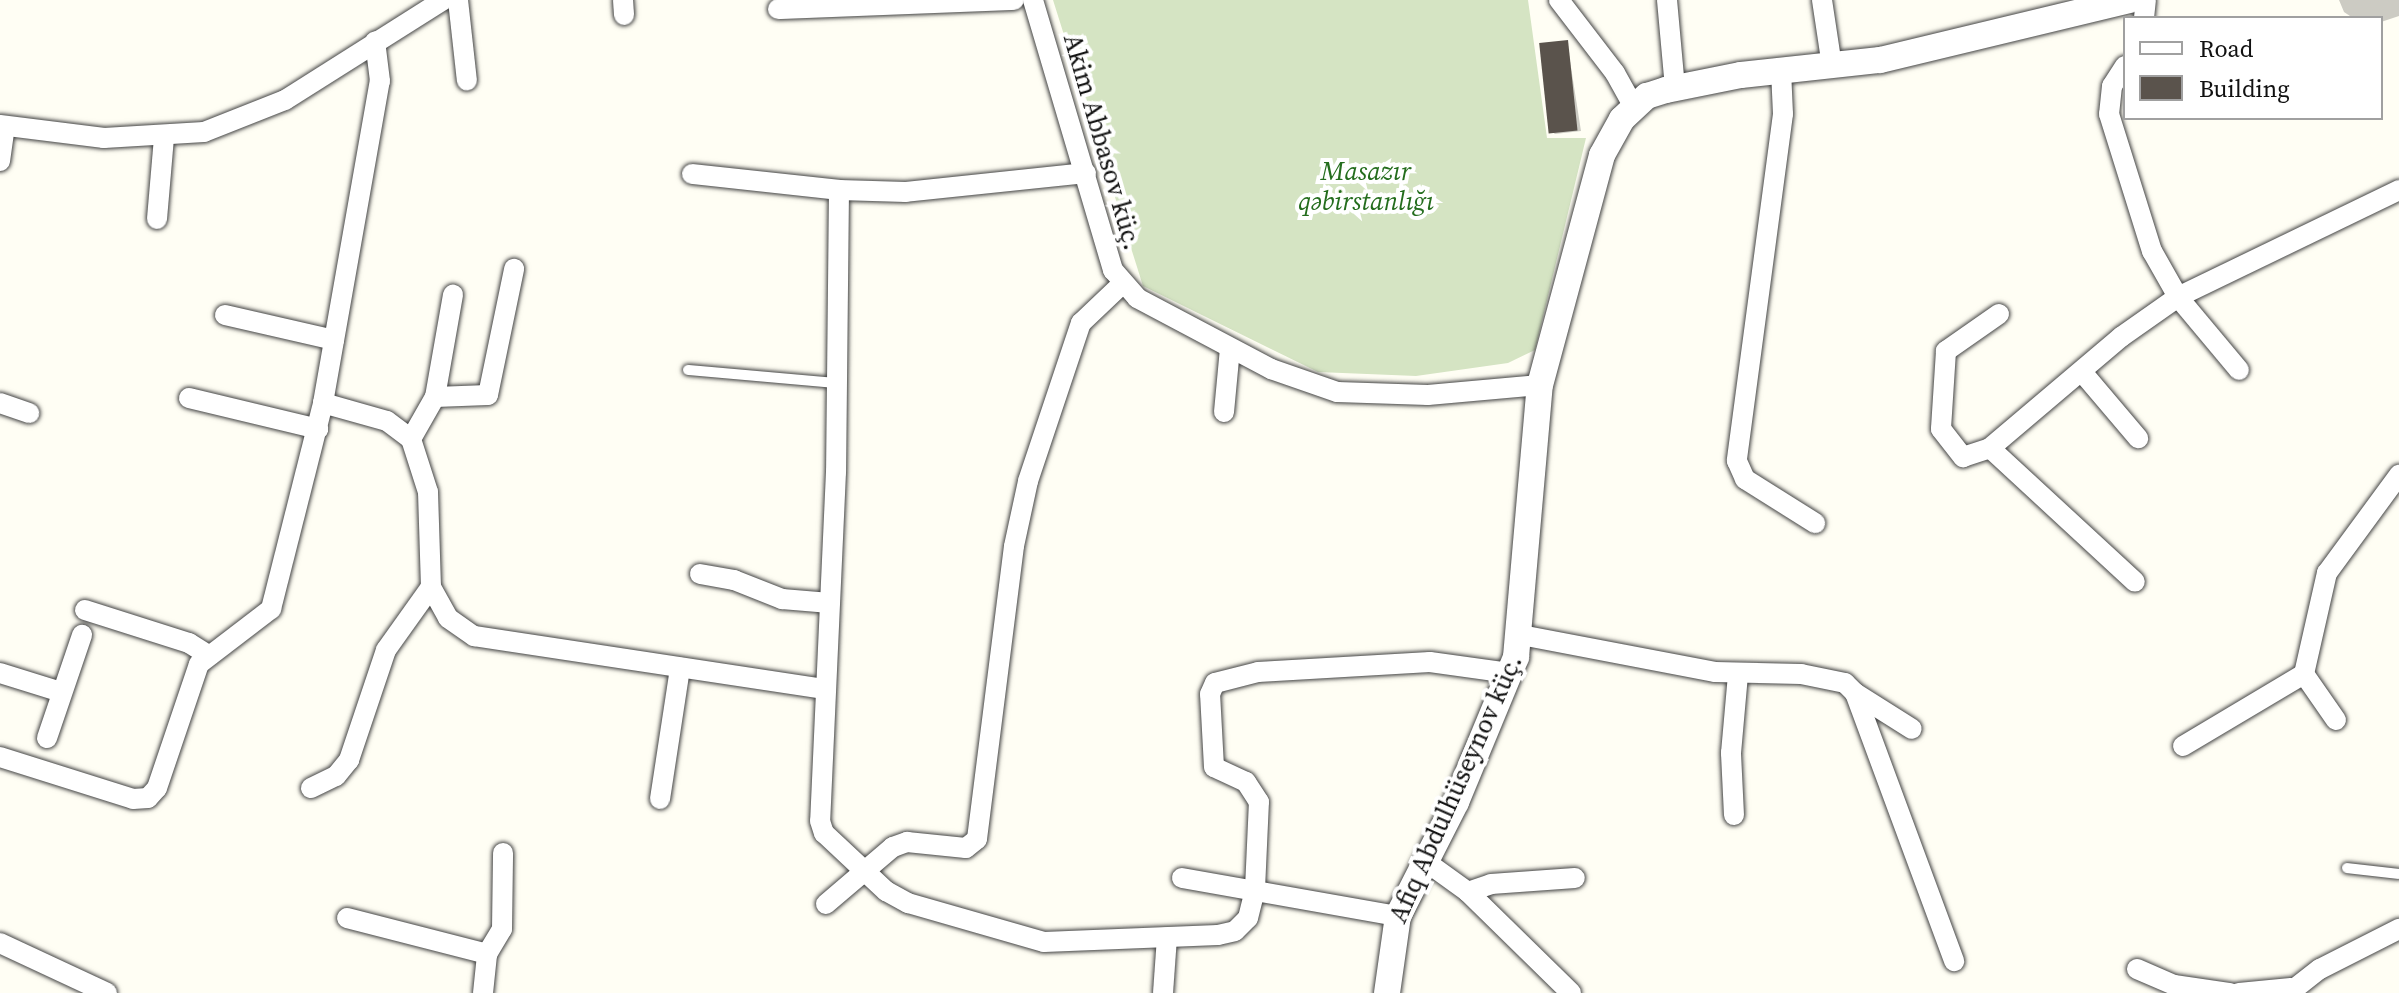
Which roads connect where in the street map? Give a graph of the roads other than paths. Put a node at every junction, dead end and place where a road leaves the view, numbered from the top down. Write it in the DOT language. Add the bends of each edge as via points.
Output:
graph roads {
  1 [pos="443,0"];
  2 [pos="458,0"];
  3 [pos="1014,0"];
  4 [pos="1033,0"];
  5 [pos="1559,0"];
  6 [pos="1667,0"];
  7 [pos="1822,0"];
  8 [pos="2115,1"];
  9 [pos="778,9"];
  10 [pos="375,41"];
  11 [pos="1832,66"];
  12 [pos="2123,69"];
  13 [pos="1781,70"];
  14 [pos="467,81"];
  15 [pos="1675,88"];
  16 [pos="1633,106"];
  17 [pos="3,125"];
  18 [pos="164,137"];
  19 [pos="0,161"];
  20 [pos="1086,173"];
  21 [pos="692,174"];
  22 [pos="839,190"];
  23 [pos="2399,190"];
  24 [pos="157,219"];
  25 [pos="514,269"];
  26 [pos="1122,284"];
  27 [pos="453,295"];
  28 [pos="2178,297"];
  29 [pos="1999,314"];
  30 [pos="225,315"];
  31 [pos="334,340"];
  32 [pos="1230,348"];
  33 [pos="688,370"];
  34 [pos="2239,370"];
  35 [pos="2082,372"];
  36 [pos="836,383"];
  37 [pos="1540,385"];
  38 [pos="435,397"];
  39 [pos="189,398"];
  40 [pos="0,403"];
  41 [pos="323,403"];
  42 [pos="1224,412"];
  43 [pos="29,413"];
  44 [pos="318,429"];
  45 [pos="2138,438"];
  46 [pos="411,439"];
  47 [pos="1990,448"];
  48 [pos="2399,475"];
  49 [pos="1815,523"];
  50 [pos="700,574"];
  51 [pos="2135,582"];
  52 [pos="431,587"];
  53 [pos="830,603"];
  54 [pos="85,610"];
  55 [pos="82,635"];
  56 [pos="1521,635"];
  57 [pos="208,655"];
  58 [pos="680,668"];
  59 [pos="0,673"];
  60 [pos="1509,673"];
  61 [pos="2304,674"];
  62 [pos="1738,675"];
  63 [pos="825,689"];
  64 [pos="61,692"];
  65 [pos="1855,693"];
  66 [pos="2336,720"];
  67 [pos="1912,729"];
  68 [pos="47,738"];
  69 [pos="2183,746"];
  70 [pos="0,757"];
  71 [pos="311,788"];
  72 [pos="660,799"];
  73 [pos="1734,815"];
  74 [pos="503,853"];
  75 [pos="1425,861"];
  76 [pos="2347,868"];
  77 [pos="864,872"];
  78 [pos="2399,874"];
  79 [pos="1182,878"];
  80 [pos="1575,878"];
  81 [pos="1255,889"];
  82 [pos="1468,892"];
  83 [pos="826,904"];
  84 [pos="1398,916"];
  85 [pos="347,918"];
  86 [pos="2399,929"];
  87 [pos="1167,937"];
  88 [pos="0,943"];
  89 [pos="487,954"];
  90 [pos="1954,961"];
  91 [pos="2137,969"];
  92 [pos="2290,990"];
  93 [pos="107,993"];
  94 [pos="483,993"];
  95 [pos="1163,993"];
  96 [pos="1387,993"];
  97 [pos="1571,993"];
  98 [pos="2230,993"];
  99 [pos="2239,993"];
  1 -- 10 [label="street"];
  2 -- 14 [label="street"];
  3 -- 9 [label="street"];
  4 -- 20 [label="street, Akim Abbasov küç."];
  5 -- 16 [label="street" via="1609,64"];
  6 -- 15 [label="street"];
  7 -- 11 [label="street"];
  8 -- 11 [label="street" via="1932,50"];
  10 -- 18 [label="street" via="285,100 215,128"];
  10 -- 31 [label="street" via="380,81"];
  11 -- 13 [label="street"];
  12 -- 28 [label="street" via="2112,86 2109,114 2117,151 2152,251"];
  13 -- 15 [label="street"];
  13 -- 49 [label="street" via="1783,114 1737,461 1745,479"];
  15 -- 16 [label="street"];
  16 -- 37 [label="street, Afiq Abdulhüseynov küç." via="1602,155"];
  17 -- 18 [label="street" via="104,138"];
  17 -- 19 [label="street"];
  18 -- 24 [label="street"];
  20 -- 22 [label="street" via="906,192"];
  20 -- 26 [label="street, Akim Abbasov küç."];
  21 -- 22 [label="street"];
  22 -- 36 [label="street"];
  23 -- 28 [label="street"];
  25 -- 38 [label="street" via="488,395 473,400"];
  26 -- 32 [label="street, Akim Abbasov küç." via="1158,312"];
  26 -- 77 [label="street" via="1081,323 1028,481 1014,546 977,839 966,848 907,842"];
  27 -- 38 [label="street"];
  28 -- 34 [label="street"];
  28 -- 35 [label="street"];
  29 -- 47 [label="street" via="1946,351 1940,403 1941,429 1963,457"];
  30 -- 31 [label="street"];
  31 -- 41 [label="street"];
  32 -- 37 [label="street, Akim Abbasov küç." via="1305,384 1337,392 1428,395"];
  32 -- 42 [label="street"];
  33 -- 36 [label="lane"];
  35 -- 45 [label="street"];
  35 -- 47 [label="street"];
  36 -- 53 [label="street"];
  37 -- 56 [label="street, Afiq Abdulhüseynov küç."];
  38 -- 46 [label="street"];
  39 -- 44 [label="street"];
  40 -- 43 [label="street"];
  41 -- 44 [label="street"];
  41 -- 46 [label="street" via="387,421"];
  44 -- 57 [label="street" via="271,609"];
  46 -- 52 [label="street" via="428,492"];
  47 -- 51 [label="street"];
  48 -- 61 [label="street" via="2327,573"];
  50 -- 53 [label="street" via="734,580 782,599"];
  52 -- 58 [label="street" via="448,618 474,636"];
  52 -- 71 [label="street" via="386,650 349,760 336,776"];
  53 -- 63 [label="street"];
  54 -- 57 [label="street" via="189,643"];
  55 -- 64 [label="street"];
  56 -- 60 [label="street, Afiq Abdulhüseynov küç."];
  56 -- 62 [label="street"];
  57 -- 70 [label="street" via="188,688 157,788 148,798 133,799"];
  58 -- 63 [label="street"];
  58 -- 72 [label="street"];
  59 -- 64 [label="street"];
  60 -- 75 [label="street, Afiq Abdulhüseynov küç." via="1456,802"];
  60 -- 81 [label="street" via="1430,662 1258,672 1215,683 1210,694 1214,767 1246,782 1259,802"];
  61 -- 66 [label="street"];
  61 -- 69 [label="street"];
  62 -- 65 [label="street" via="1825,677 1845,683"];
  62 -- 73 [label="street" via="1731,753"];
  63 -- 77 [label="street" via="820,821 824,833"];
  64 -- 68 [label="street"];
  65 -- 67 [label="street"];
  65 -- 90 [label="street"];
  74 -- 89 [label="street" via="502,929"];
  75 -- 82 [label="street"];
  75 -- 84 [label="street, Afiq Abdulhüseynov küç."];
  76 -- 78 [label="lane"];
  77 -- 83 [label="street"];
  77 -- 87 [label="street" via="908,903 1044,942"];
  79 -- 81 [label="street"];
  80 -- 82 [label="street" via="1491,884"];
  81 -- 84 [label="street"];
  81 -- 87 [label="street" via="1248,918 1235,931"];
  82 -- 97 [label="street"];
  84 -- 96 [label="street, Afiq Abdulhüseynov küç."];
  85 -- 89 [label="street"];
  86 -- 92 [label="street"];
  87 -- 95 [label="street"];
  88 -- 93 [label="street"];
  89 -- 94 [label="street"];
  91 -- 98 [label="street" via="2174,985"];
  92 -- 99 [label="street"];
}
